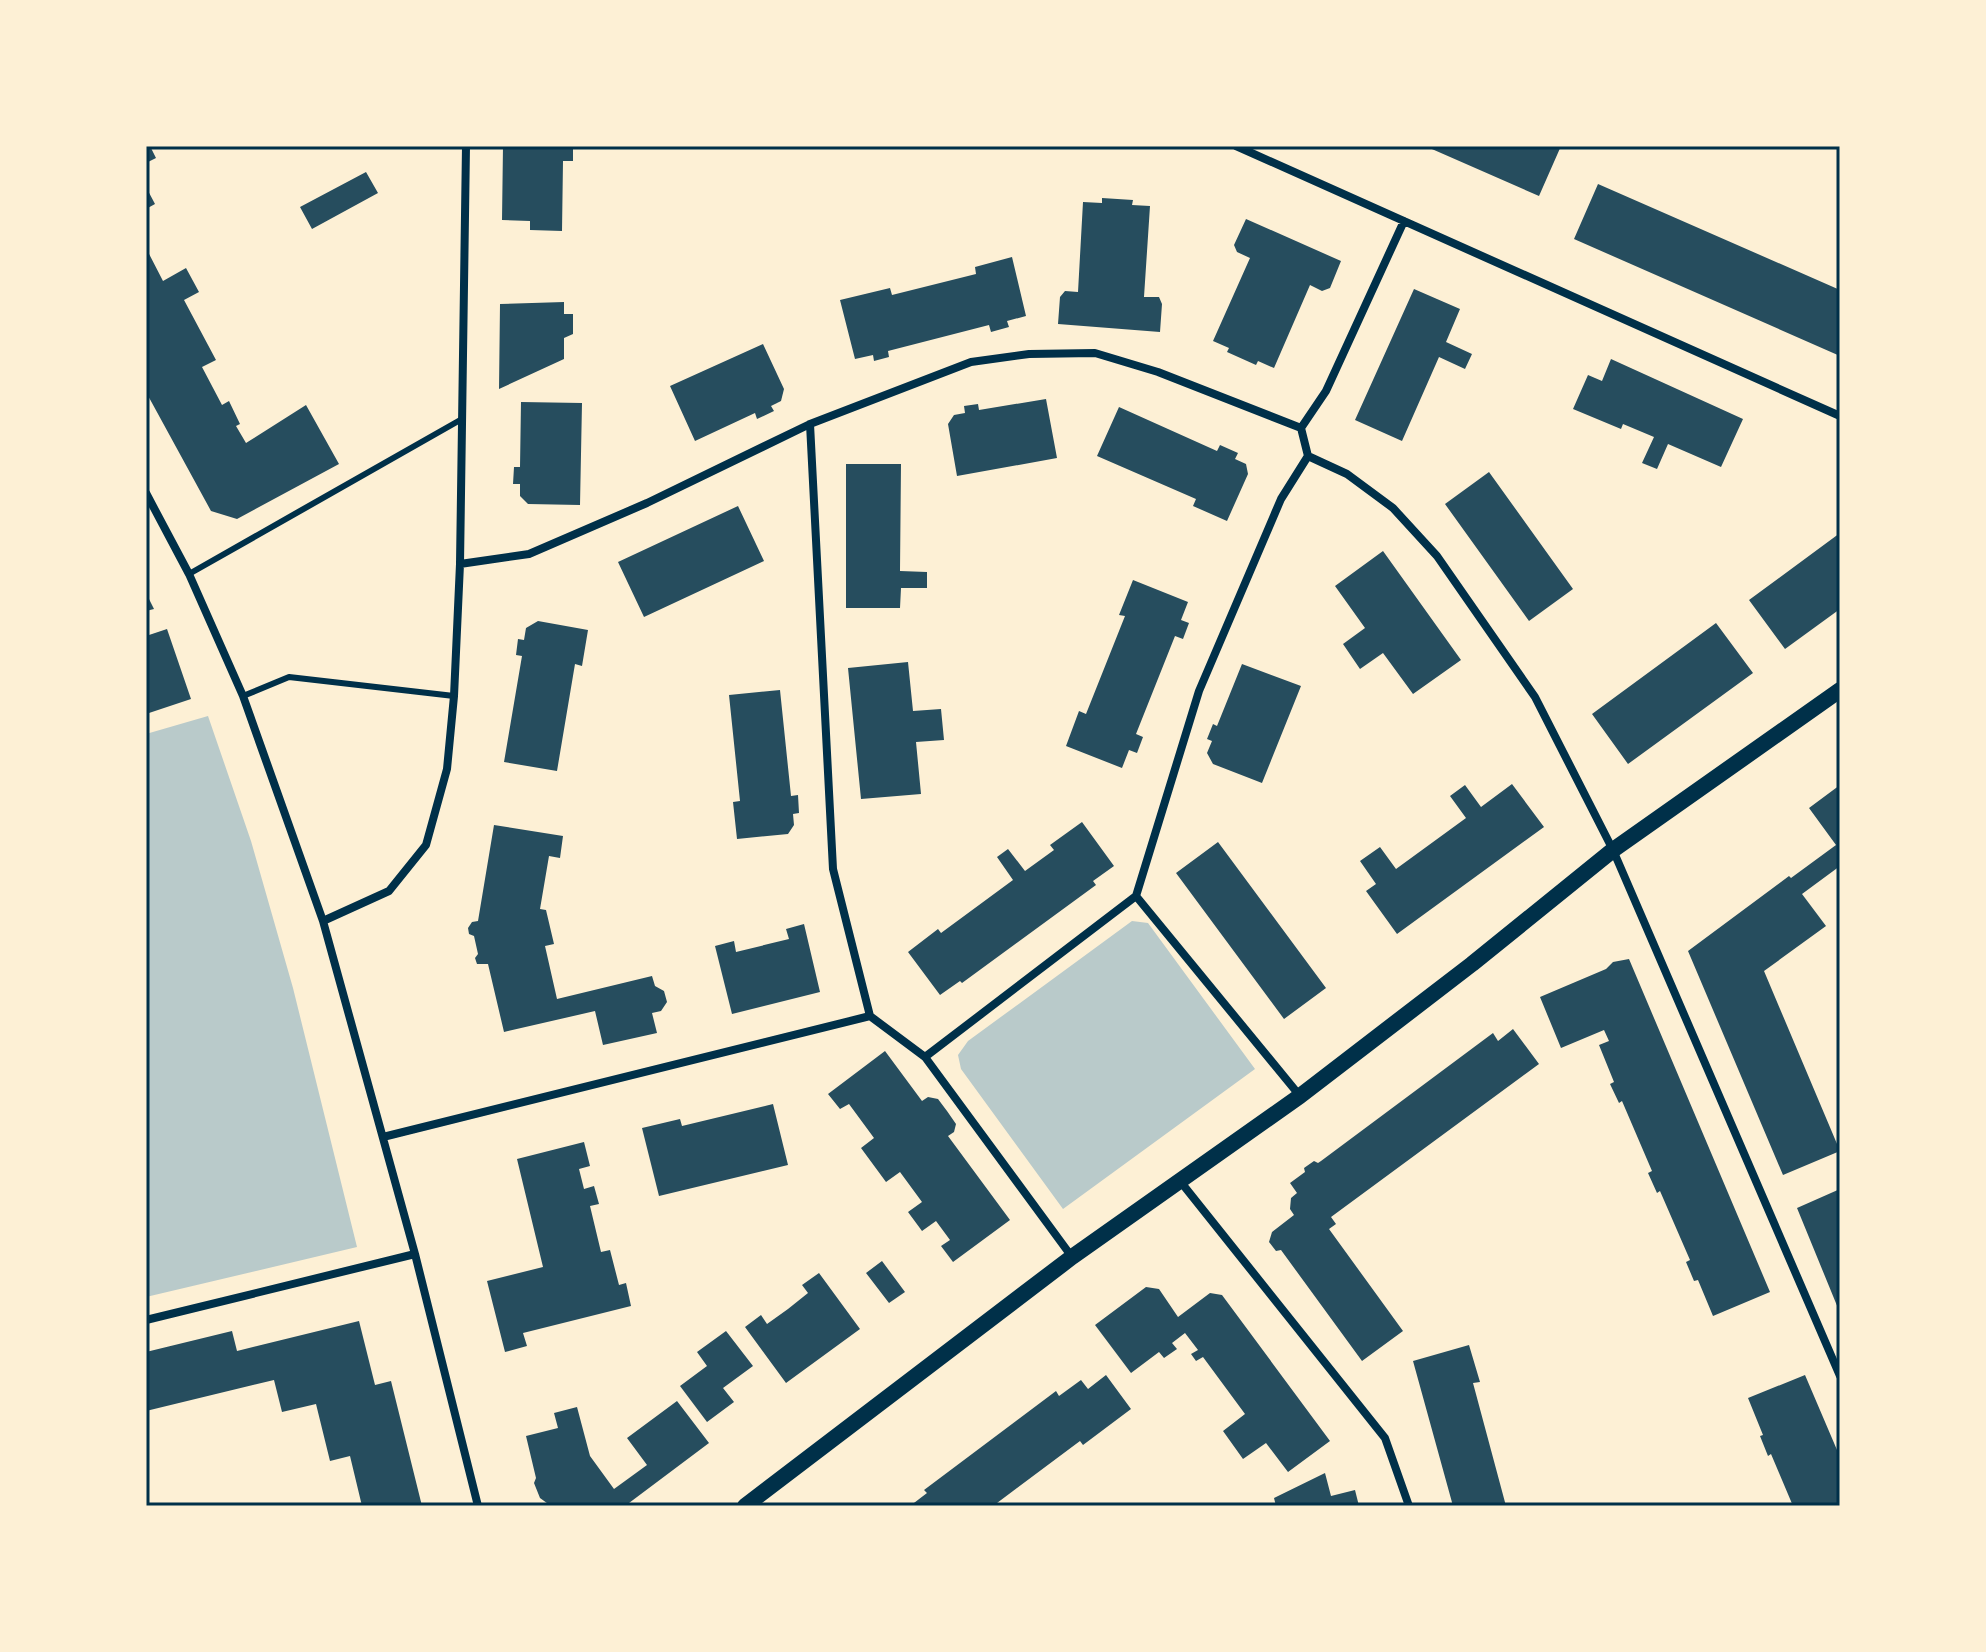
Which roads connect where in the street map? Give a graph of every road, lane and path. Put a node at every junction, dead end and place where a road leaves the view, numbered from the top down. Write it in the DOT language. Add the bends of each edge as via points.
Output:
graph roads {
  1 [pos="466,146"];
  2 [pos="1236,146"];
  3 [pos="1404,221"];
  4 [pos="1840,416"];
  5 [pos="462,419"];
  6 [pos="810,424"];
  7 [pos="1301,428"];
  8 [pos="1308,456"];
  9 [pos="146,493"];
  10 [pos="460,564"];
  11 [pos="189,574"];
  12 [pos="1840,690"];
  13 [pos="243,696"];
  14 [pos="454,696"];
  15 [pos="1613,850"];
  16 [pos="1136,896"];
  17 [pos="323,921"];
  18 [pos="870,1016"];
  19 [pos="925,1057"];
  20 [pos="1300,1096"];
  21 [pos="383,1137"];
  22 [pos="1180,1180"];
  23 [pos="415,1254"];
  24 [pos="1072,1257"];
  25 [pos="146,1320"];
  26 [pos="1840,1376"];
  27 [pos="478,1506"];
  28 [pos="745,1506"];
  29 [pos="1409,1506"];
  1 -- 5 [label="street"];
  2 -- 3 [label="street"];
  3 -- 4 [label="street"];
  3 -- 7 [label="street" via="1326,391"];
  5 -- 10 [label="street"];
  5 -- 11 [label="lane"];
  6 -- 7 [label="street" via="971,362 1095,353"];
  6 -- 10 [label="street" via="529,554"];
  6 -- 18 [label="street" via="833,869"];
  7 -- 8 [label="street"];
  8 -- 15 [label="street" via="1347,474 1393,508 1437,556 1535,697"];
  8 -- 16 [label="street" via="1281,499 1199,691"];
  9 -- 11 [label="street"];
  10 -- 14 [label="street"];
  11 -- 13 [label="street"];
  12 -- 15 [label="main road"];
  13 -- 14 [label="lane" via="289,677"];
  13 -- 17 [label="street"];
  14 -- 17 [label="street" via="447,769 426,845 389,891"];
  15 -- 20 [label="main road"];
  15 -- 26 [label="street"];
  16 -- 19 [label="street"];
  16 -- 20 [label="street"];
  17 -- 21 [label="street"];
  18 -- 19 [label="street"];
  18 -- 21 [label="street"];
  19 -- 24 [label="street"];
  20 -- 22 [label="main road"];
  21 -- 23 [label="street"];
  22 -- 24 [label="main road"];
  22 -- 29 [label="street" via="1385,1438"];
  23 -- 25 [label="street"];
  23 -- 27 [label="street"];
  24 -- 28 [label="main road"];
}
